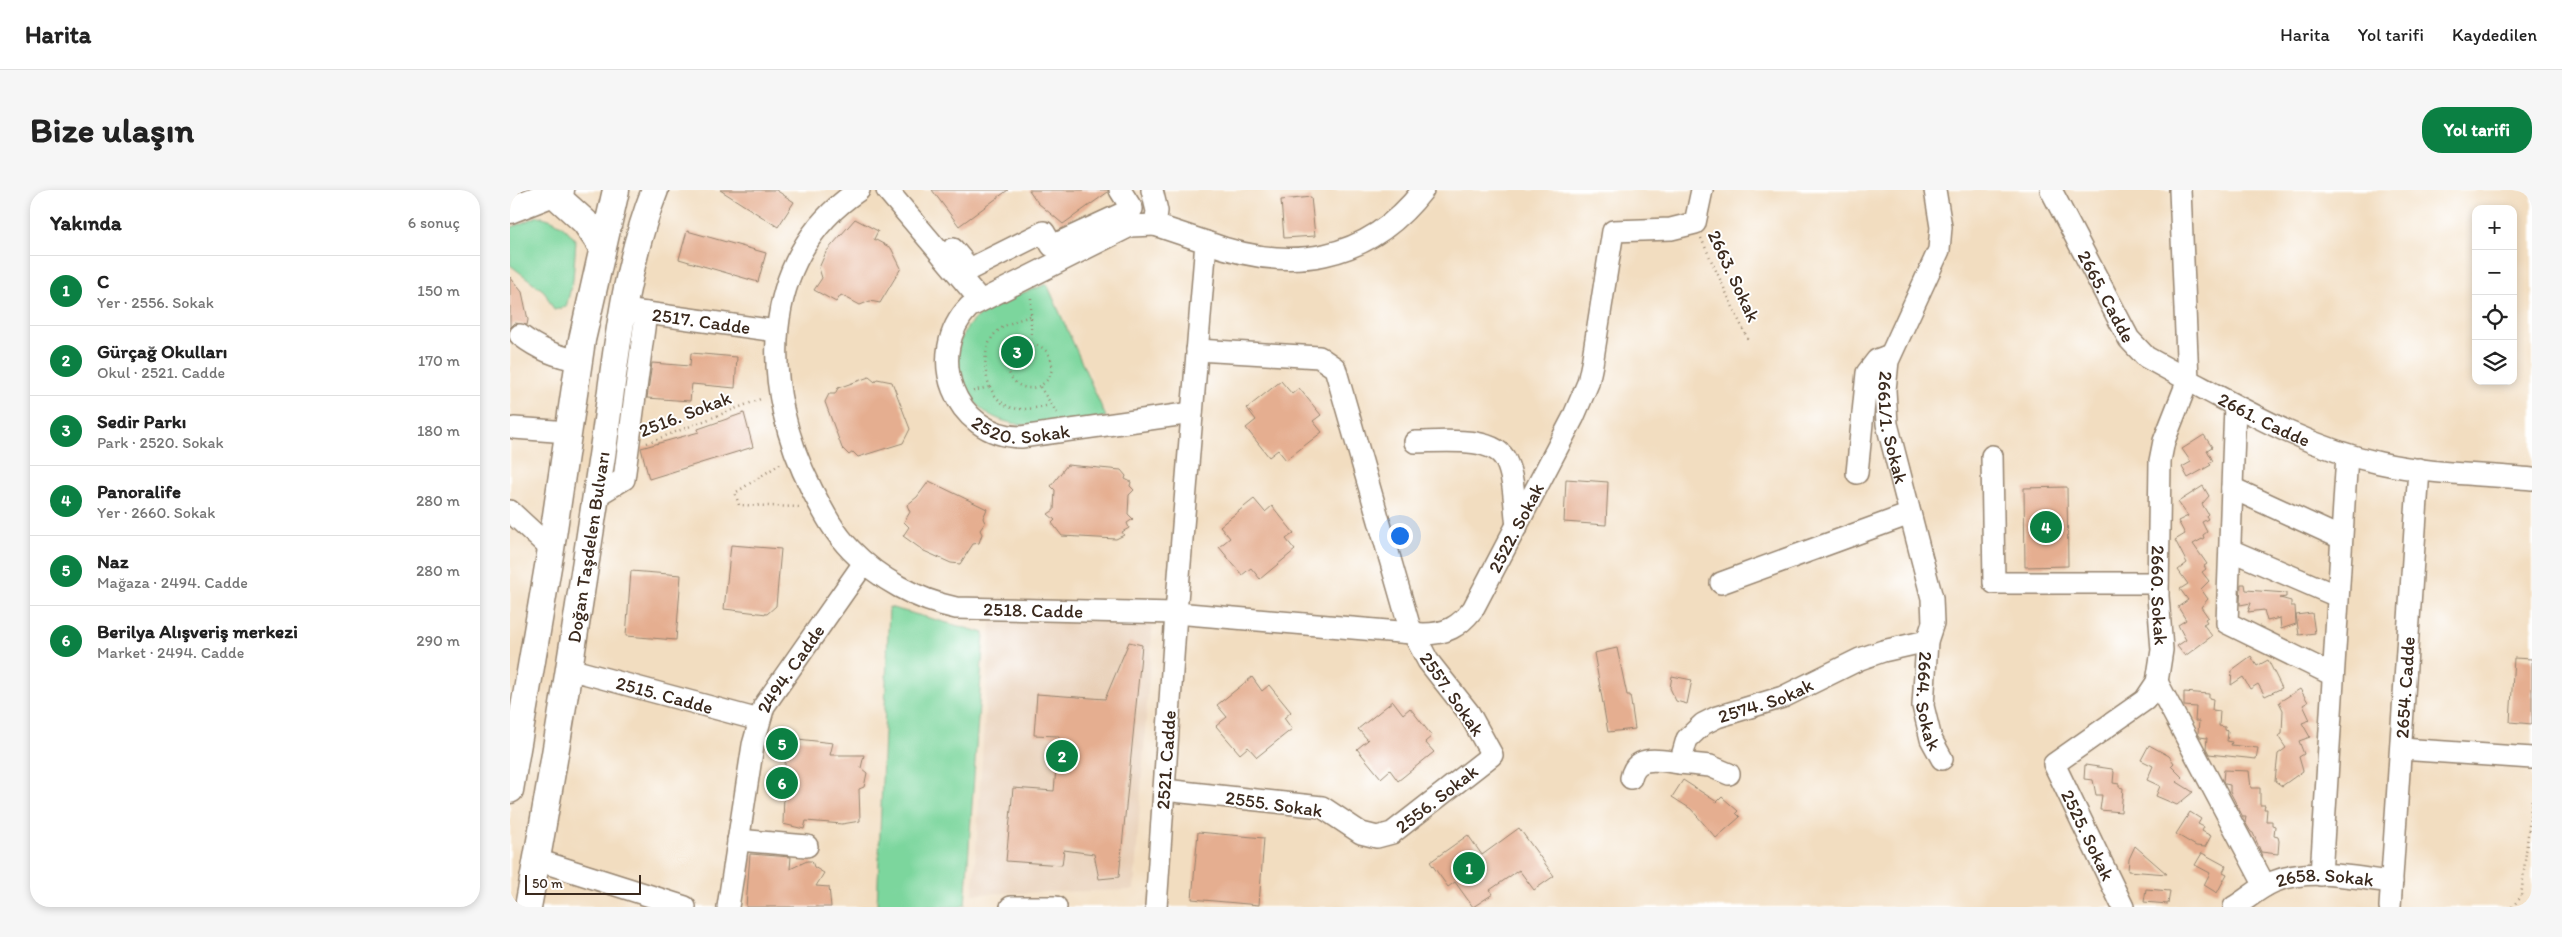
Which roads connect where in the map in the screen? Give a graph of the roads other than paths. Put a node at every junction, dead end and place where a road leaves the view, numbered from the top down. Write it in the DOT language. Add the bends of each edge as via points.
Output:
graph roads {
  1 [pos="616,190"];
  2 [pos="655,190"];
  3 [pos="859,190"];
  4 [pos="887,190"];
  5 [pos="1120,190"];
  6 [pos="1152,190"];
  7 [pos="1423,190"];
  8 [pos="1702,190"];
  9 [pos="1935,190"];
  10 [pos="2051,190"];
  11 [pos="2180,190"];
  12 [pos="557,192"];
  13 [pos="510,210"];
  14 [pos="1156,224"];
  15 [pos="1206,242"];
  16 [pos="602,246"];
  17 [pos="943,256"];
  18 [pos="980,300"];
  19 [pos="635,311"];
  20 [pos="777,331"];
  21 [pos="520,335"];
  22 [pos="1197,350"];
  23 [pos="1890,355"];
  24 [pos="578,360"];
  25 [pos="2188,380"];
  26 [pos="2235,406"];
  27 [pos="1192,413"];
  28 [pos="514,428"];
  29 [pos="568,432"];
  30 [pos="1415,442"];
  31 [pos="2347,455"];
  32 [pos="1992,456"];
  33 [pos="2419,469"];
  34 [pos="1857,473"];
  35 [pos="2532,479"];
  36 [pos="2232,488"];
  37 [pos="596,496"];
  38 [pos="510,511"];
  39 [pos="1910,514"];
  40 [pos="1517,526"];
  41 [pos="2340,538"];
  42 [pos="551,549"];
  43 [pos="2230,550"];
  44 [pos="864,563"];
  45 [pos="1721,583"];
  46 [pos="2158,583"];
  47 [pos="2337,596"];
  48 [pos="1176,613"];
  49 [pos="1413,633"];
  50 [pos="1927,641"];
  51 [pos="569,669"];
  52 [pos="2333,675"];
  53 [pos="2157,682"];
  54 [pos="759,720"];
  55 [pos="514,744"];
  56 [pos="2401,749"];
  57 [pos="1492,756"];
  58 [pos="2532,758"];
  59 [pos="1942,759"];
  60 [pos="1680,763"];
  61 [pos="2054,764"];
  62 [pos="1729,774"];
  63 [pos="1631,778"];
  64 [pos="510,790"];
  65 [pos="1164,790"];
  66 [pos="1377,837"];
  67 [pos="738,840"];
  68 [pos="807,846"];
  69 [pos="537,860"];
  70 [pos="2320,875"];
  71 [pos="2392,882"];
  72 [pos="2265,886"];
  73 [pos="528,907"];
  74 [pos="685,907"];
  75 [pos="728,907"];
  76 [pos="1011,907"];
  77 [pos="1056,907"];
  78 [pos="1156,907"];
  79 [pos="2123,907"];
  80 [pos="2234,907"];
  81 [pos="2390,907"];
  1 -- 16 [label="main road, Doğan Taşdelen Bulvarı"];
  2 -- 19 [label="main road, Doğan Taşdelen Bulvarı" via="640,237"];
  3 -- 20 [label="street, 2518. Cadde" via="828,216 805,248 791,274"];
  4 -- 17 [label="street"];
  5 -- 17 [label="street" via="1132,209 1052,246 1044,232 970,269 953,249"];
  6 -- 14 [label="street" via="1157,211"];
  7 -- 15 [label="street" via="1385,229 1338,253 1314,258 1259,256"];
  8 -- 40 [label="street, 2522. Sokak" via="1695,223 1671,230 1613,231 1588,383"];
  9 -- 23 [label="street, 2661/1. Sokak" via="1941,227 1939,250"];
  10 -- 25 [label="street, 2665. Cadde" via="2129,339 2146,357"];
  11 -- 25 [label="street"];
  12 -- 13 [label="main road"];
  12 -- 16 [label="main road"];
  14 -- 15 [label="street"];
  14 -- 18 [label="street, 2520. Sokak" via="1130,226"];
  15 -- 22 [label="street"];
  16 -- 24 [label="main road, Doğan Taşdelen Bulvarı"];
  17 -- 18 [label="street"];
  18 -- 27 [label="street, 2520. Sokak" via="961,316 951,336 948,369 959,402 981,426 1006,436"];
  19 -- 20 [label="street, 2517. Cadde"];
  19 -- 37 [label="main road, Doğan Taşdelen Bulvarı"];
  19 -- 37 [label="street" via="624,480"];
  20 -- 44 [label="street, 2518. Cadde" via="778,392 795,454 840,537"];
  21 -- 24 [label="street" via="546,352"];
  22 -- 27 [label="street"];
  22 -- 49 [label="street, 2557. Sokak" via="1320,357 1335,368"];
  23 -- 34 [label="street" via="1877,360 1868,373"];
  23 -- 39 [label="street, 2661/1. Sokak" via="1885,390 1887,424"];
  24 -- 29 [label="main road, Doğan Taşdelen Bulvarı"];
  25 -- 26 [label="street, 2661. Cadde"];
  25 -- 46 [label="street, 2660. Sokak" via="2161,451"];
  26 -- 31 [label="street, 2661. Cadde" via="2292,435"];
  26 -- 36 [label="street"];
  27 -- 48 [label="street"];
  28 -- 29 [label="street"];
  29 -- 42 [label="main road, Doğan Taşdelen Bulvarı"];
  30 -- 40 [label="street" via="1475,443 1500,452 1510,472"];
  31 -- 33 [label="street, 2661. Cadde"];
  31 -- 41 [label="street"];
  32 -- 46 [label="street" via="1994,582"];
  33 -- 35 [label="street, 2661. Cadde"];
  33 -- 56 [label="street, 2654. Cadde"];
  36 -- 41 [label="street"];
  36 -- 43 [label="street"];
  37 -- 51 [label="main road, Doğan Taşdelen Bulvarı"];
  38 -- 42 [label="street"];
  39 -- 45 [label="street"];
  39 -- 50 [label="street, 2661/1. Sokak" via="1932,598 1933,623"];
  40 -- 49 [label="street, 2522. Sokak" via="1479,600 1465,619 1446,631"];
  41 -- 47 [label="street"];
  42 -- 55 [label="main road, Doğan Taşdelen Bulvarı"];
  43 -- 47 [label="street"];
  43 -- 52 [label="street" via="2227,623"];
  44 -- 48 [label="street, 2518. Cadde" via="925,600 956,608"];
  44 -- 54 [label="street, 2494. Cadde" via="771,695"];
  46 -- 53 [label="street, 2660. Sokak" via="2162,656"];
  47 -- 52 [label="street"];
  48 -- 49 [label="street, 2522. Sokak"];
  48 -- 65 [label="street, 2521. Cadde"];
  49 -- 57 [label="street, 2557. Sokak" via="1428,661 1469,713"];
  50 -- 59 [label="street, 2664. Sokak" via="1923,706 1931,739"];
  50 -- 60 [label="street, 2574. Sokak" via="1860,659 1783,697 1717,717 1703,724 1687,739"];
  51 -- 54 [label="street, 2515. Cadde"];
  51 -- 69 [label="main road, Doğan Taşdelen Bulvarı"];
  52 -- 70 [label="street"];
  53 -- 61 [label="street, 2660. Sokak" via="2144,700"];
  53 -- 72 [label="street"];
  54 -- 67 [label="street, 2494. Cadde"];
  55 -- 64 [label="main road, Doğan Taşdelen Bulvarı"];
  56 -- 58 [label="street"];
  56 -- 71 [label="street, 2654. Cadde"];
  57 -- 66 [label="street, 2556. Sokak" via="1392,833"];
  60 -- 62 [label="street" via="1710,766"];
  60 -- 63 [label="street" via="1642,761 1636,765"];
  61 -- 79 [label="street, 2525. Sokak"];
  65 -- 66 [label="street, 2555. Sokak" via="1322,807 1356,830"];
  65 -- 78 [label="street, 2521. Cadde"];
  67 -- 68 [label="street"];
  67 -- 75 [label="street, 2494. Cadde"];
  69 -- 73 [label="main road, Doğan Taşdelen Bulvarı"];
  69 -- 74 [label="street"];
  70 -- 71 [label="street, 2658. Sokak"];
  70 -- 72 [label="street, 2658. Sokak" via="2288,878"];
  71 -- 81 [label="street, 2654. Cadde"];
  72 -- 80 [label="street, 2658. Sokak"];
  76 -- 77 [label="street"];
}
